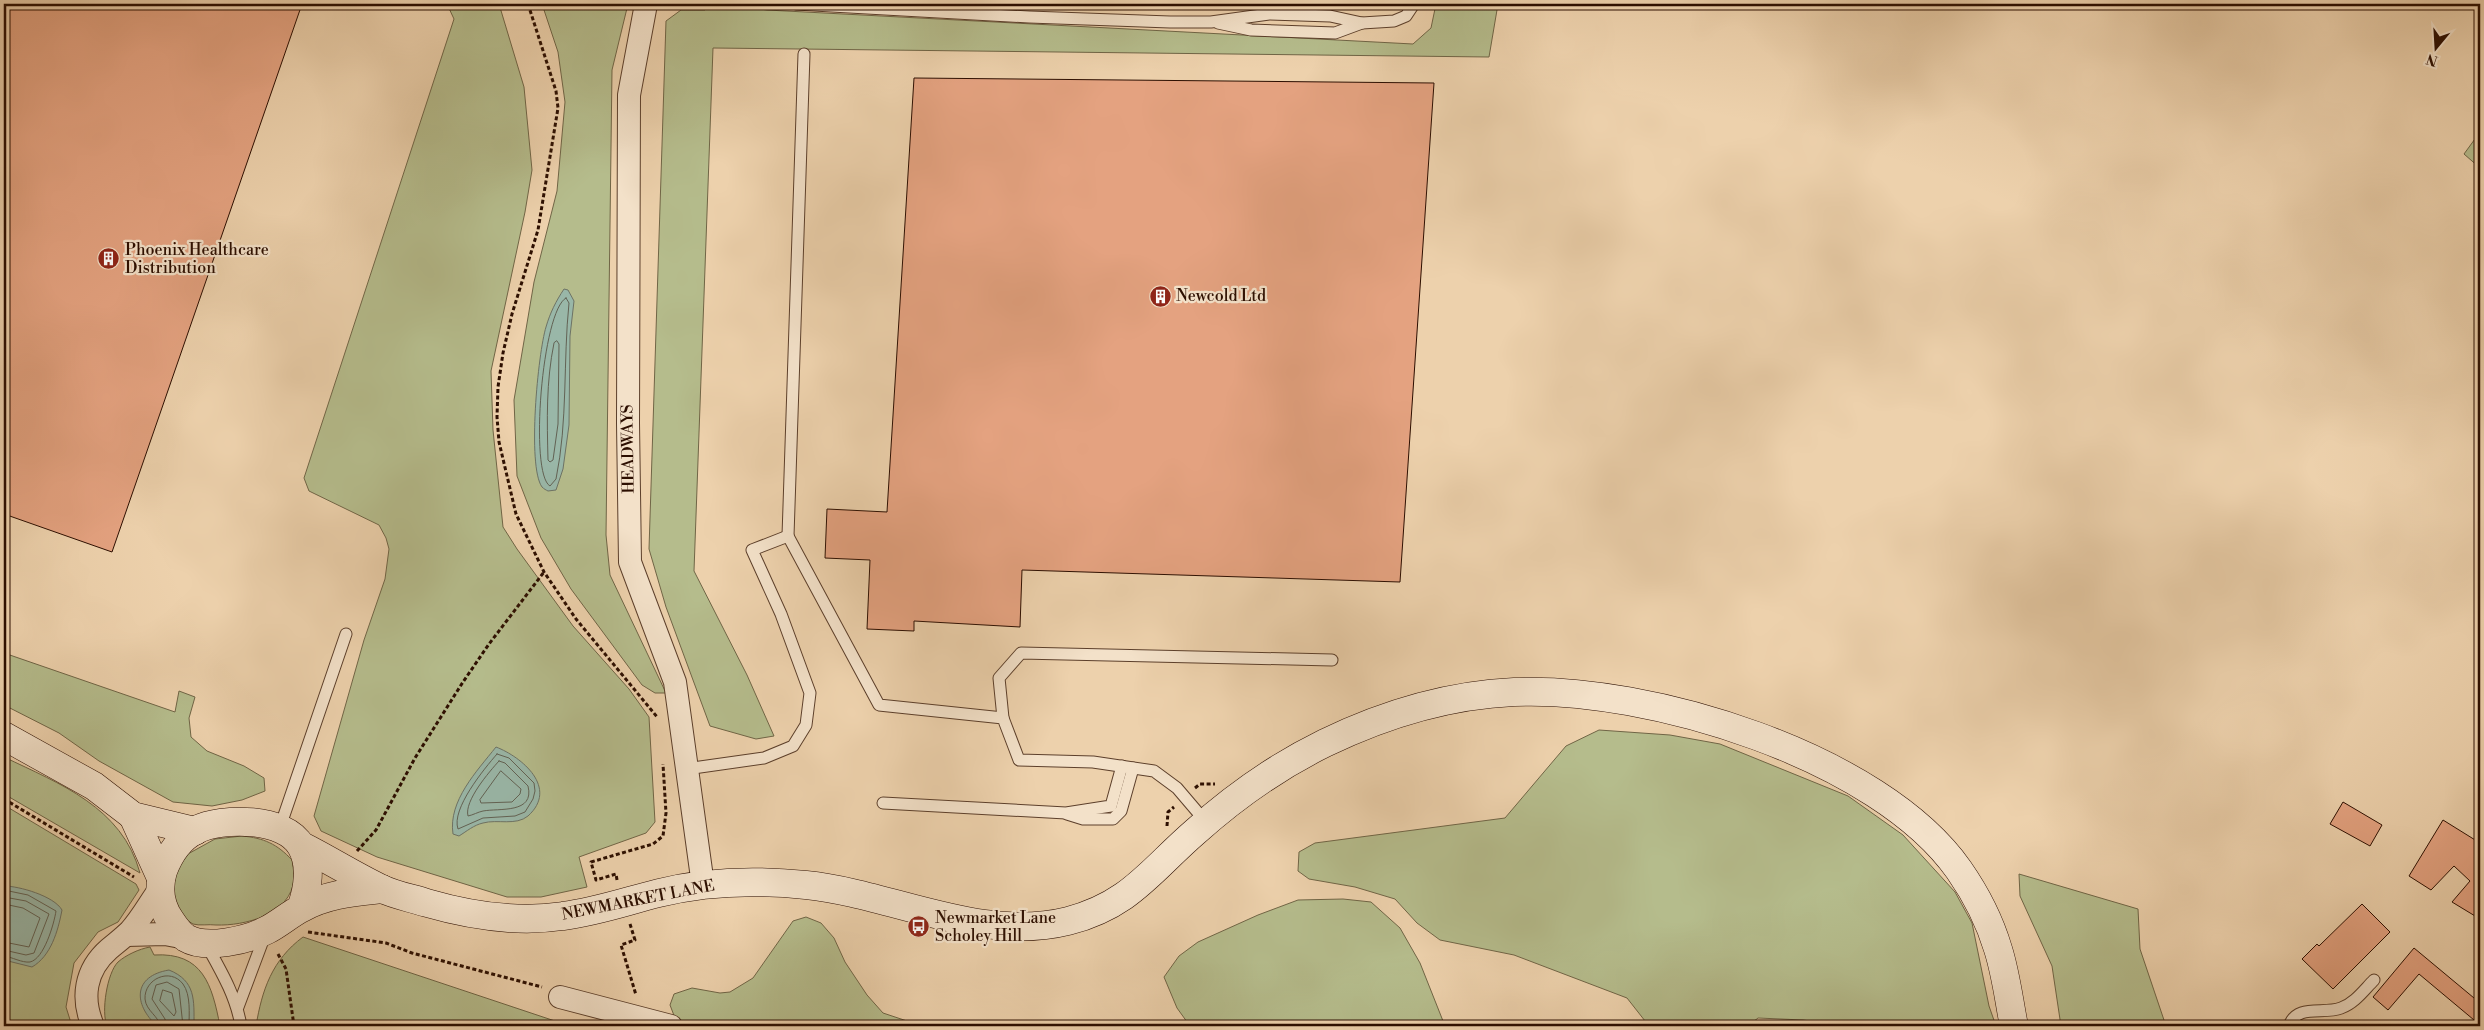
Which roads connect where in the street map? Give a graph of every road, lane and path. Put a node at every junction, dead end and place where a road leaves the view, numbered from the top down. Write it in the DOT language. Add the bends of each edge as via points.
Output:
graph roads {
  1 [pos="528,4"];
  2 [pos="646,4"];
  3 [pos="796,4"];
  4 [pos="1414,4"];
  5 [pos="1211,22"];
  6 [pos="1362,23"];
  7 [pos="804,54"];
  8 [pos="788,536"];
  9 [pos="544,572"];
  10 [pos="346,634"];
  11 [pos="1332,660"];
  12 [pos="1003,718"];
  13 [pos="660,725"];
  14 [pos="4,736"];
  15 [pos="663,759"];
  16 [pos="1127,767"];
  17 [pos="686,769"];
  18 [pos="1220,783"];
  19 [pos="1185,797"];
  20 [pos="4,799"];
  21 [pos="883,803"];
  22 [pos="133,816"];
  23 [pos="1206,822"];
  24 [pos="280,830"];
  25 [pos="195,831"];
  26 [pos="1166,831"];
  27 [pos="302,846"];
  28 [pos="350,859"];
  29 [pos="152,882"];
  30 [pos="703,885"];
  31 [pos="619,886"];
  32 [pos="382,889"];
  33 [pos="628,918"];
  34 [pos="304,920"];
  35 [pos="126,935"];
  36 [pos="196,940"];
  37 [pos="272,942"];
  38 [pos="2374,980"];
  39 [pos="560,997"];
  40 [pos="238,1007"];
  41 [pos="644,1019"];
  42 [pos="94,1026"];
  43 [pos="241,1026"];
  44 [pos="294,1026"];
  45 [pos="671,1026"];
  46 [pos="2014,1026"];
  47 [pos="2289,1026"];
  1 -- 9 [label="path" via="556,91 558,108 538,230 512,314 504,353 496,417 516,514"];
  2 -- 17 [label="street, HEADWAYS" via="629,95 630,562 675,682"];
  3 -- 5 [label="lane" via="1028,17"];
  4 -- 6 [label="lane" via="1406,16 1394,21"];
  5 -- 6 [label="lane" via="1269,14 1330,16"];
  5 -- 6 [label="lane" via="1252,30 1316,33 1335,33"];
  7 -- 8 [label="lane"];
  8 -- 12 [label="lane" via="879,705"];
  8 -- 17 [label="lane" via="752,550 781,614 810,693 806,725 793,746 764,758"];
  9 -- 13 [label="path" via="576,619 658,717"];
  9 -- 28 [label="path" via="468,674 415,758 376,830"];
  10 -- 24 [label="lane"];
  11 -- 12 [label="lane" via="1022,653 999,678"];
  12 -- 16 [label="lane" via="1019,760 1093,762"];
  14 -- 22 [label="main road" via="94,786"];
  15 -- 31 [label="path" via="666,813 663,836 652,844 591,862 596,880 616,874"];
  16 -- 19 [label="lane" via="1154,771"];
  16 -- 21 [label="lane" via="1111,806 1066,813"];
  17 -- 30 [label="street, HEADWAYS"];
  18 -- 19 [label="path" via="1200,784"];
  19 -- 23 [label="lane"];
  19 -- 26 [label="path" via="1168,812"];
  20 -- 29 [label="path"];
  22 -- 25 [label="main road"];
  22 -- 29 [label="main road"];
  23 -- 30 [label="main road, NEWMARKET LANE" via="1144,883 1123,898 1080,918 1045,926 1021,928 967,921 867,896 806,885 763,882"];
  23 -- 46 [label="main road, NEWMARKET LANE" via="1306,753 1361,726 1427,704 1466,696 1561,692 1602,696 1707,719 1794,751 1856,782 1898,809 1941,848 1960,871 1989,925 1998,948"];
  24 -- 25 [label="main road, NEWMARKET LANE" via="244,822 222,823"];
  24 -- 27 [label="main road, NEWMARKET LANE"];
  25 -- 29 [label="main road, NEWMARKET LANE" via="174,849"];
  27 -- 32 [label="main road, NEWMARKET LANE"];
  27 -- 34 [label="main road" via="308,880"];
  29 -- 35 [label="street" via="138,923"];
  29 -- 36 [label="main road" via="169,918"];
  30 -- 32 [label="main road, NEWMARKET LANE" via="539,919 479,916"];
  32 -- 34 [label="main road, NEWMARKET LANE" via="334,895"];
  33 -- 41 [label="path" via="635,940 620,945"];
  34 -- 37 [label="main road, NEWMARKET LANE"];
  34 -- 39 [label="path" via="551,990"];
  35 -- 36 [label="street" via="165,934"];
  35 -- 42 [label="street" via="100,958 88,980 86,1008"];
  36 -- 37 [label="main road, NEWMARKET LANE"];
  36 -- 40 [label="lane"];
  37 -- 40 [label="lane"];
  37 -- 44 [label="path" via="286,969"];
  38 -- 47 [label="lane" via="2359,997 2341,1009 2304,1011 2291,1020"];
  39 -- 41 [label="street"];
  40 -- 43 [label="lane"];
  41 -- 45 [label="street"];
}
